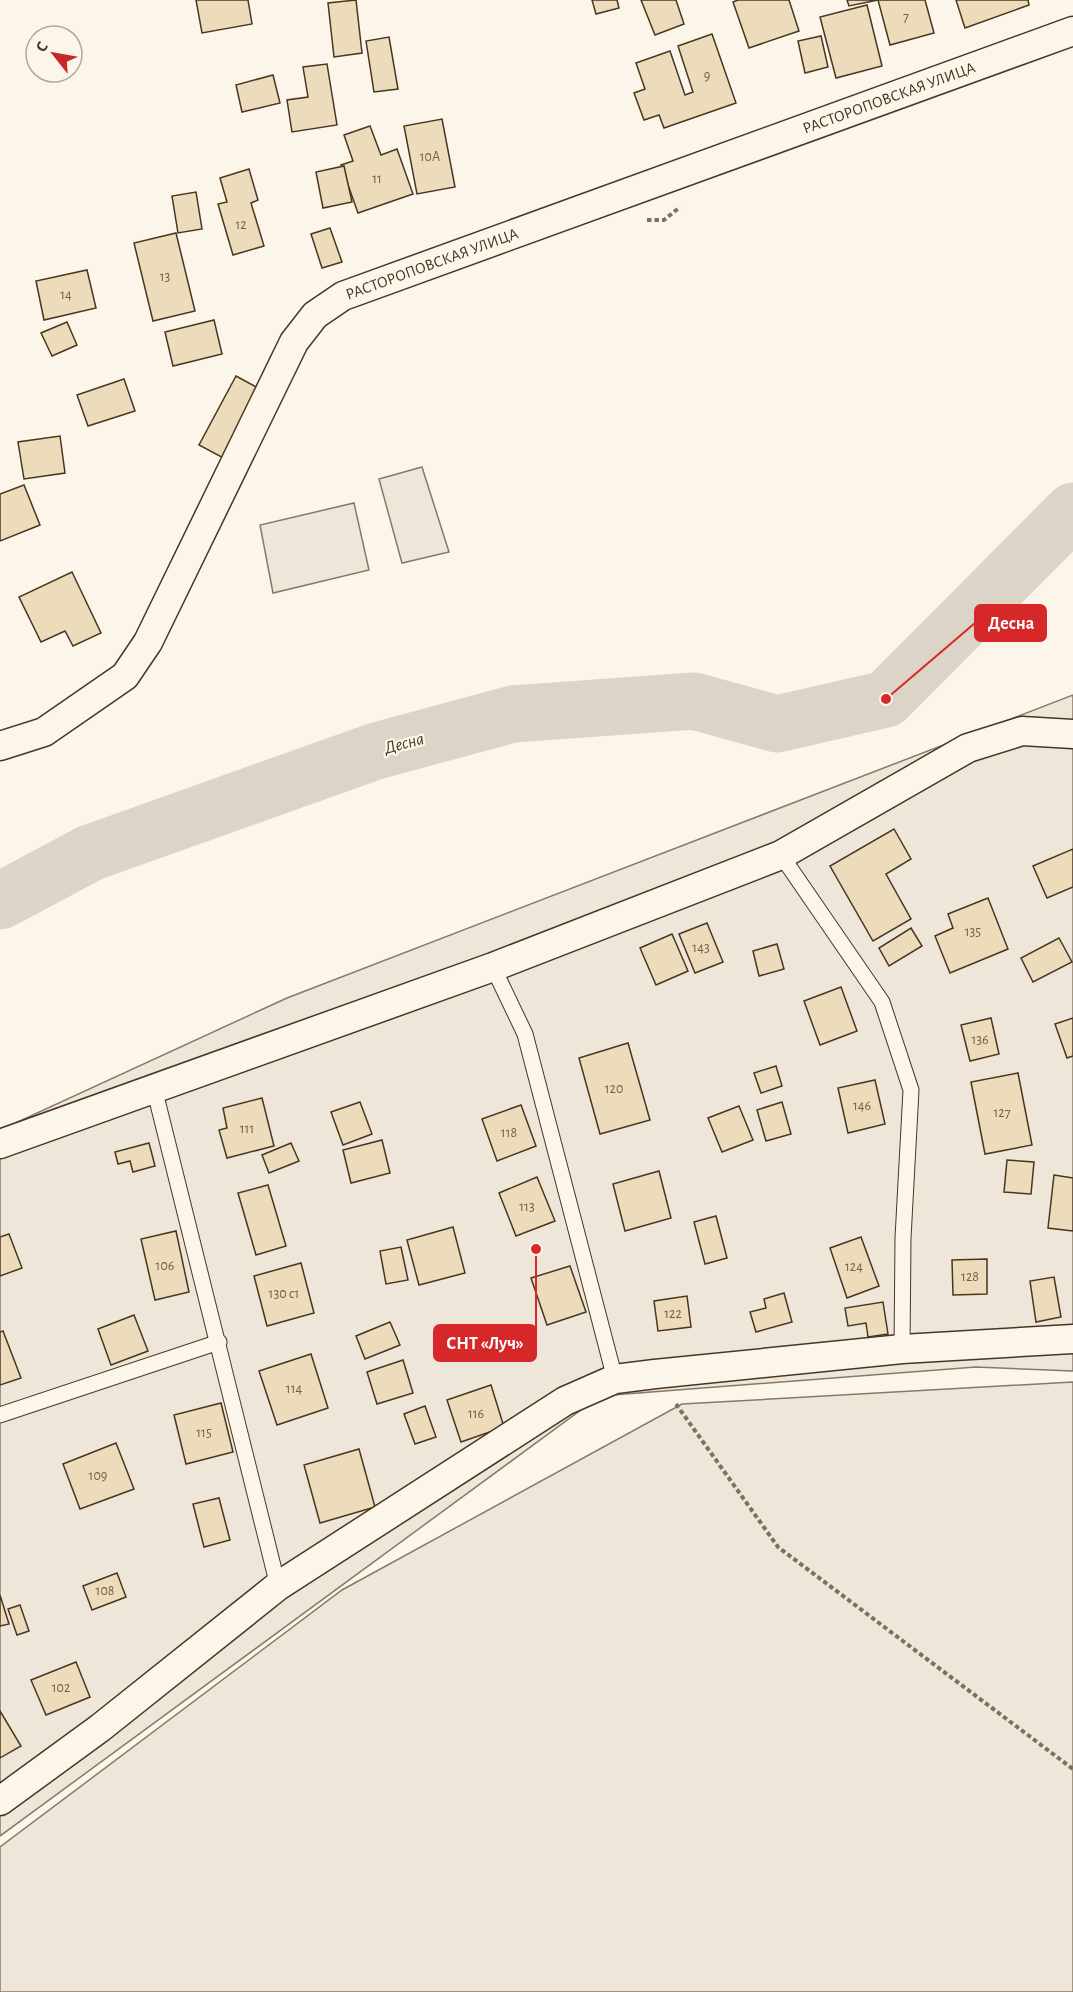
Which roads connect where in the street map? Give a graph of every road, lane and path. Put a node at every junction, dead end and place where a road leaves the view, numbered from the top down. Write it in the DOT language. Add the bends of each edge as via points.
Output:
graph roads {
  1 [pos="1073,31"];
  2 [pos="1073,734"];
  3 [pos="0,746"];
  4 [pos="781,855"];
  5 [pos="493,967"];
  6 [pos="154,1088"];
  7 [pos="0,1144"];
  8 [pos="1073,1339"];
  9 [pos="219,1342"];
  10 [pos="902,1349"];
  11 [pos="655,1374"];
  12 [pos="615,1379"];
  13 [pos="0,1415"];
  14 [pos="278,1586"];
  15 [pos="1073,1769"];
  16 [pos="0,1801"];
  1 -- 3 [label="street, РАСТОРОПОВСКАЯ УЛИЦА" via="343,296 315,315 294,342 148,642 125,676 44,732"];
  2 -- 4 [label="street" via="1022,731 968,748"];
  4 -- 5 [label="street"];
  4 -- 10 [label="lane" via="882,1002 911,1090"];
  5 -- 6 [label="street"];
  5 -- 12 [label="lane" via="525,1035"];
  6 -- 7 [label="street"];
  6 -- 9 [label="lane"];
  8 -- 10 [label="street"];
  9 -- 13 [label="lane"];
  9 -- 14 [label="lane"];
  10 -- 11 [label="street"];
  11 -- 12 [label="street"];
  11 -- 15 [label="path" via="778,1546"];
  12 -- 14 [label="street" via="565,1401"];
  14 -- 16 [label="street" via="100,1728"];
}
